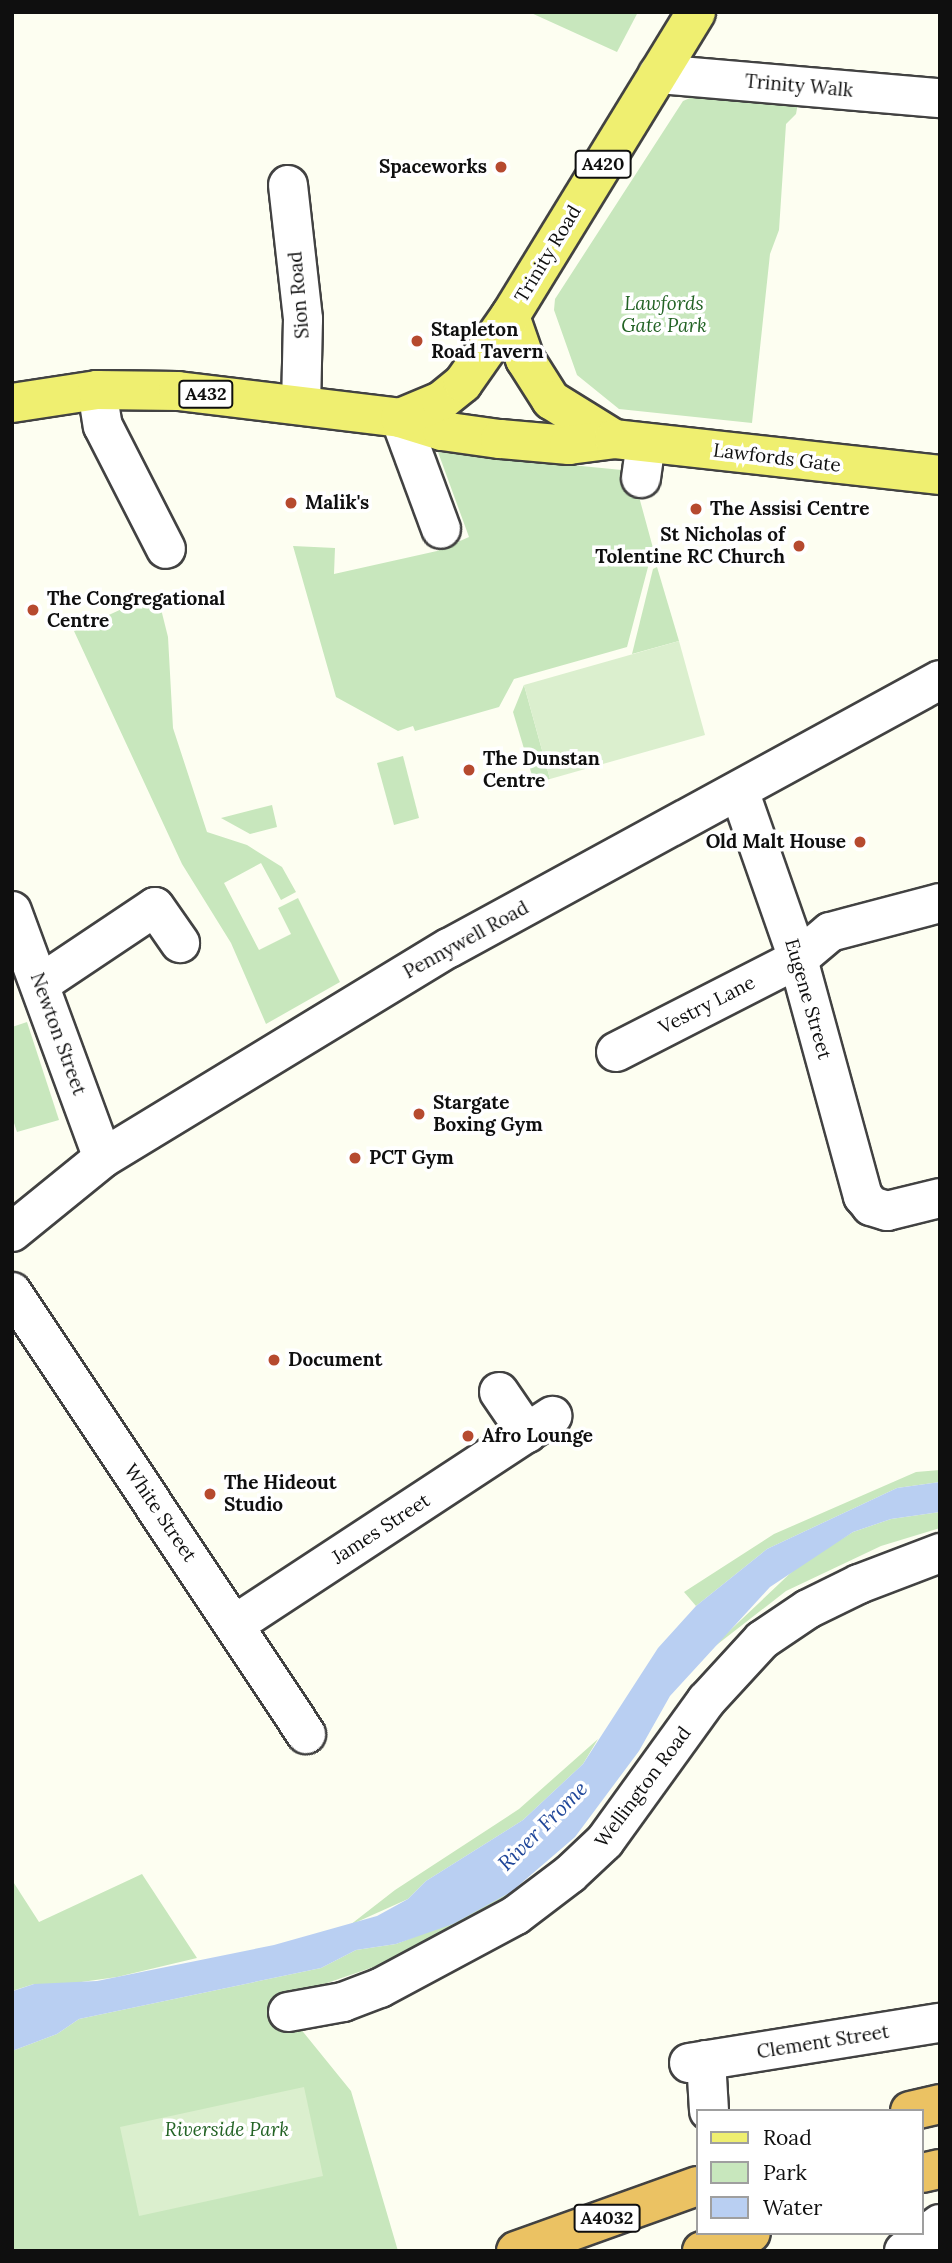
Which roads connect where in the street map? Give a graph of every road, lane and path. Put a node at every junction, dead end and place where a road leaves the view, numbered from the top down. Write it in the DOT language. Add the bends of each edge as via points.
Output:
graph roads {
  1 [pos="696,12"];
  2 [pos="658,74"];
  3 [pos="940,98"];
  4 [pos="288,186"];
  5 [pos="510,316"];
  6 [pos="97,390"];
  7 [pos="12,403"];
  8 [pos="301,405"];
  9 [pos="400,418"];
  10 [pos="634,453"];
  11 [pos="940,475"];
  12 [pos="441,529"];
  13 [pos="166,549"];
  14 [pos="940,680"];
  15 [pos="740,793"];
  16 [pos="940,904"];
  17 [pos="12,911"];
  18 [pos="180,943"];
  19 [pos="797,958"];
  20 [pos="40,985"];
  21 [pos="616,1052"];
  22 [pos="103,1158"];
  23 [pos="940,1198"];
  24 [pos="14,1226"];
  25 [pos="12,1292"];
  26 [pos="499,1392"];
  27 [pos="940,1553"];
  28 [pos="234,1625"];
  29 [pos="306,1734"];
  30 [pos="288,2012"];
  31 [pos="940,2024"];
  32 [pos="940,2104"];
  33 [pos="709,2109"];
  34 [pos="919,2109"];
  35 [pos="696,2187"];
  36 [pos="940,2224"];
  37 [pos="746,2235"];
  38 [pos="516,2251"];
  39 [pos="702,2251"];
  40 [pos="904,2251"];
  1 -- 2 [label="main road, Trinity Road / A420"];
  2 -- 3 [label="street, Trinity Walk"];
  2 -- 5 [label="main road, Trinity Road / A420"];
  4 -- 8 [label="street, Sion Road" via="303,319"];
  5 -- 9 [label="main road, Trinity Road / A432" via="463,383 442,401"];
  5 -- 10 [label="main road, Trinity Road" via="525,359 551,400"];
  6 -- 7 [label="main road, A432"];
  6 -- 8 [label="main road, A432" via="178,391"];
  6 -- 13 [label="street" via="103,426"];
  8 -- 9 [label="main road, A432"];
  9 -- 10 [label="main road, A432" via="442,431"];
  9 -- 12 [label="street"];
  10 -- 11 [label="main road, Lawfords Gate"];
  14 -- 15 [label="street, Pennywell Road"];
  15 -- 19 [label="street, Eugene Street"];
  15 -- 22 [label="street, Pennywell Road" via="449,948"];
  16 -- 19 [label="street, Vestry Lane" via="830,932"];
  17 -- 20 [label="street, Newton Street"];
  18 -- 20 [label="street" via="155,907"];
  19 -- 21 [label="street, Vestry Lane"];
  19 -- 23 [label="street, Eugene Street" via="862,1193 872,1206 889,1211"];
  20 -- 22 [label="street, Newton Street"];
  22 -- 24 [label="street, Pennywell Road"];
  25 -- 28 [label="street, White Street"];
  26 -- 28 [label="street, James Street" via="539,1425"];
  27 -- 30 [label="street, Wellington Road" via="859,1584 808,1609 762,1640 706,1701 605,1840 516,1915 380,1988"];
  28 -- 29 [label="street, White Street"];
  31 -- 33 [label="street, Clement Street" via="697,2062"];
  32 -- 34 [label="highway"];
  35 -- 38 [label="highway, A4032"];
  36 -- 40 [label="street"];
  37 -- 39 [label="highway"];
}
